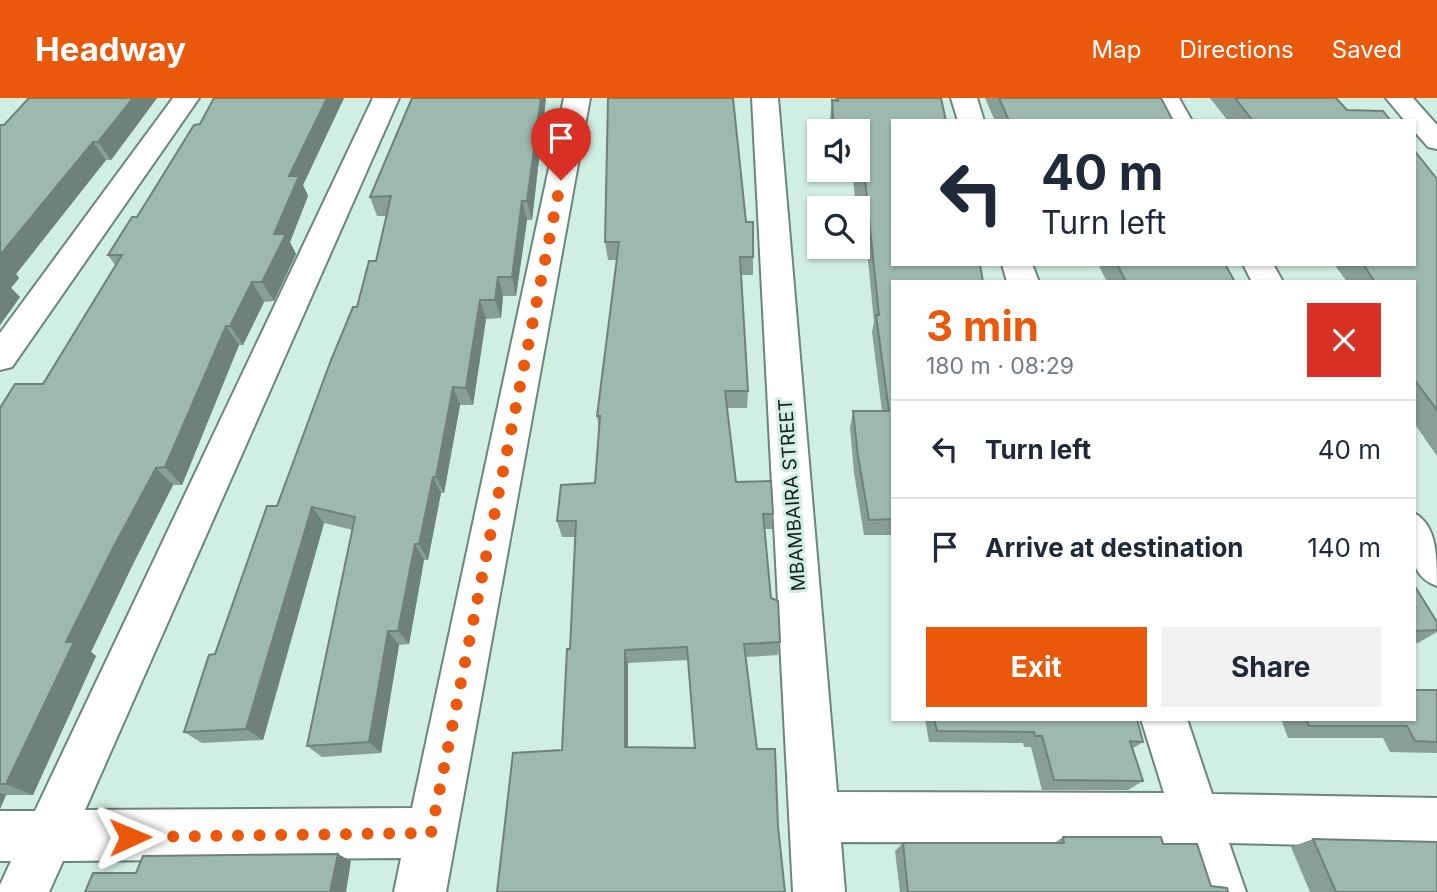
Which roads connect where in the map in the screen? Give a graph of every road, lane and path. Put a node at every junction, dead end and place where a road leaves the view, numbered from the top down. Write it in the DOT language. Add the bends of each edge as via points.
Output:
graph roads {
  1 [pos="186,98"];
  2 [pos="386,98"];
  3 [pos="577,98"];
  4 [pos="765,98"];
  5 [pos="964,98"];
  6 [pos="1166,98"];
  7 [pos="1399,98"];
  8 [pos="970,119"];
  9 [pos="1178,119"];
  10 [pos="1437,141"];
  11 [pos="0,358"];
  12 [pos="1416,533"];
  13 [pos="1437,568"];
  14 [pos="1165,721"];
  15 [pos="814,817"];
  16 [pos="1196,818"];
  17 [pos="1437,822"];
  18 [pos="431,833"];
  19 [pos="24,837"];
  20 [pos="23,892"];
  21 [pos="420,892"];
  22 [pos="819,892"];
  23 [pos="1220,892"];
  1 -- 11 [label="street"];
  2 -- 19 [label="street"];
  3 -- 18 [label="street"];
  4 -- 15 [label="street, MBAMBAIRA STREET"];
  5 -- 8 [label="street"];
  6 -- 9 [label="street"];
  7 -- 10 [label="street"];
  12 -- 13 [label="street"];
  14 -- 16 [label="street"];
  15 -- 16 [label="street"];
  15 -- 22 [label="street, MBAMBAIRA STREET"];
  16 -- 17 [label="street"];
  16 -- 23 [label="street"];
  18 -- 19 [label="street"];
  18 -- 21 [label="street"];
  19 -- 20 [label="street"];
}
